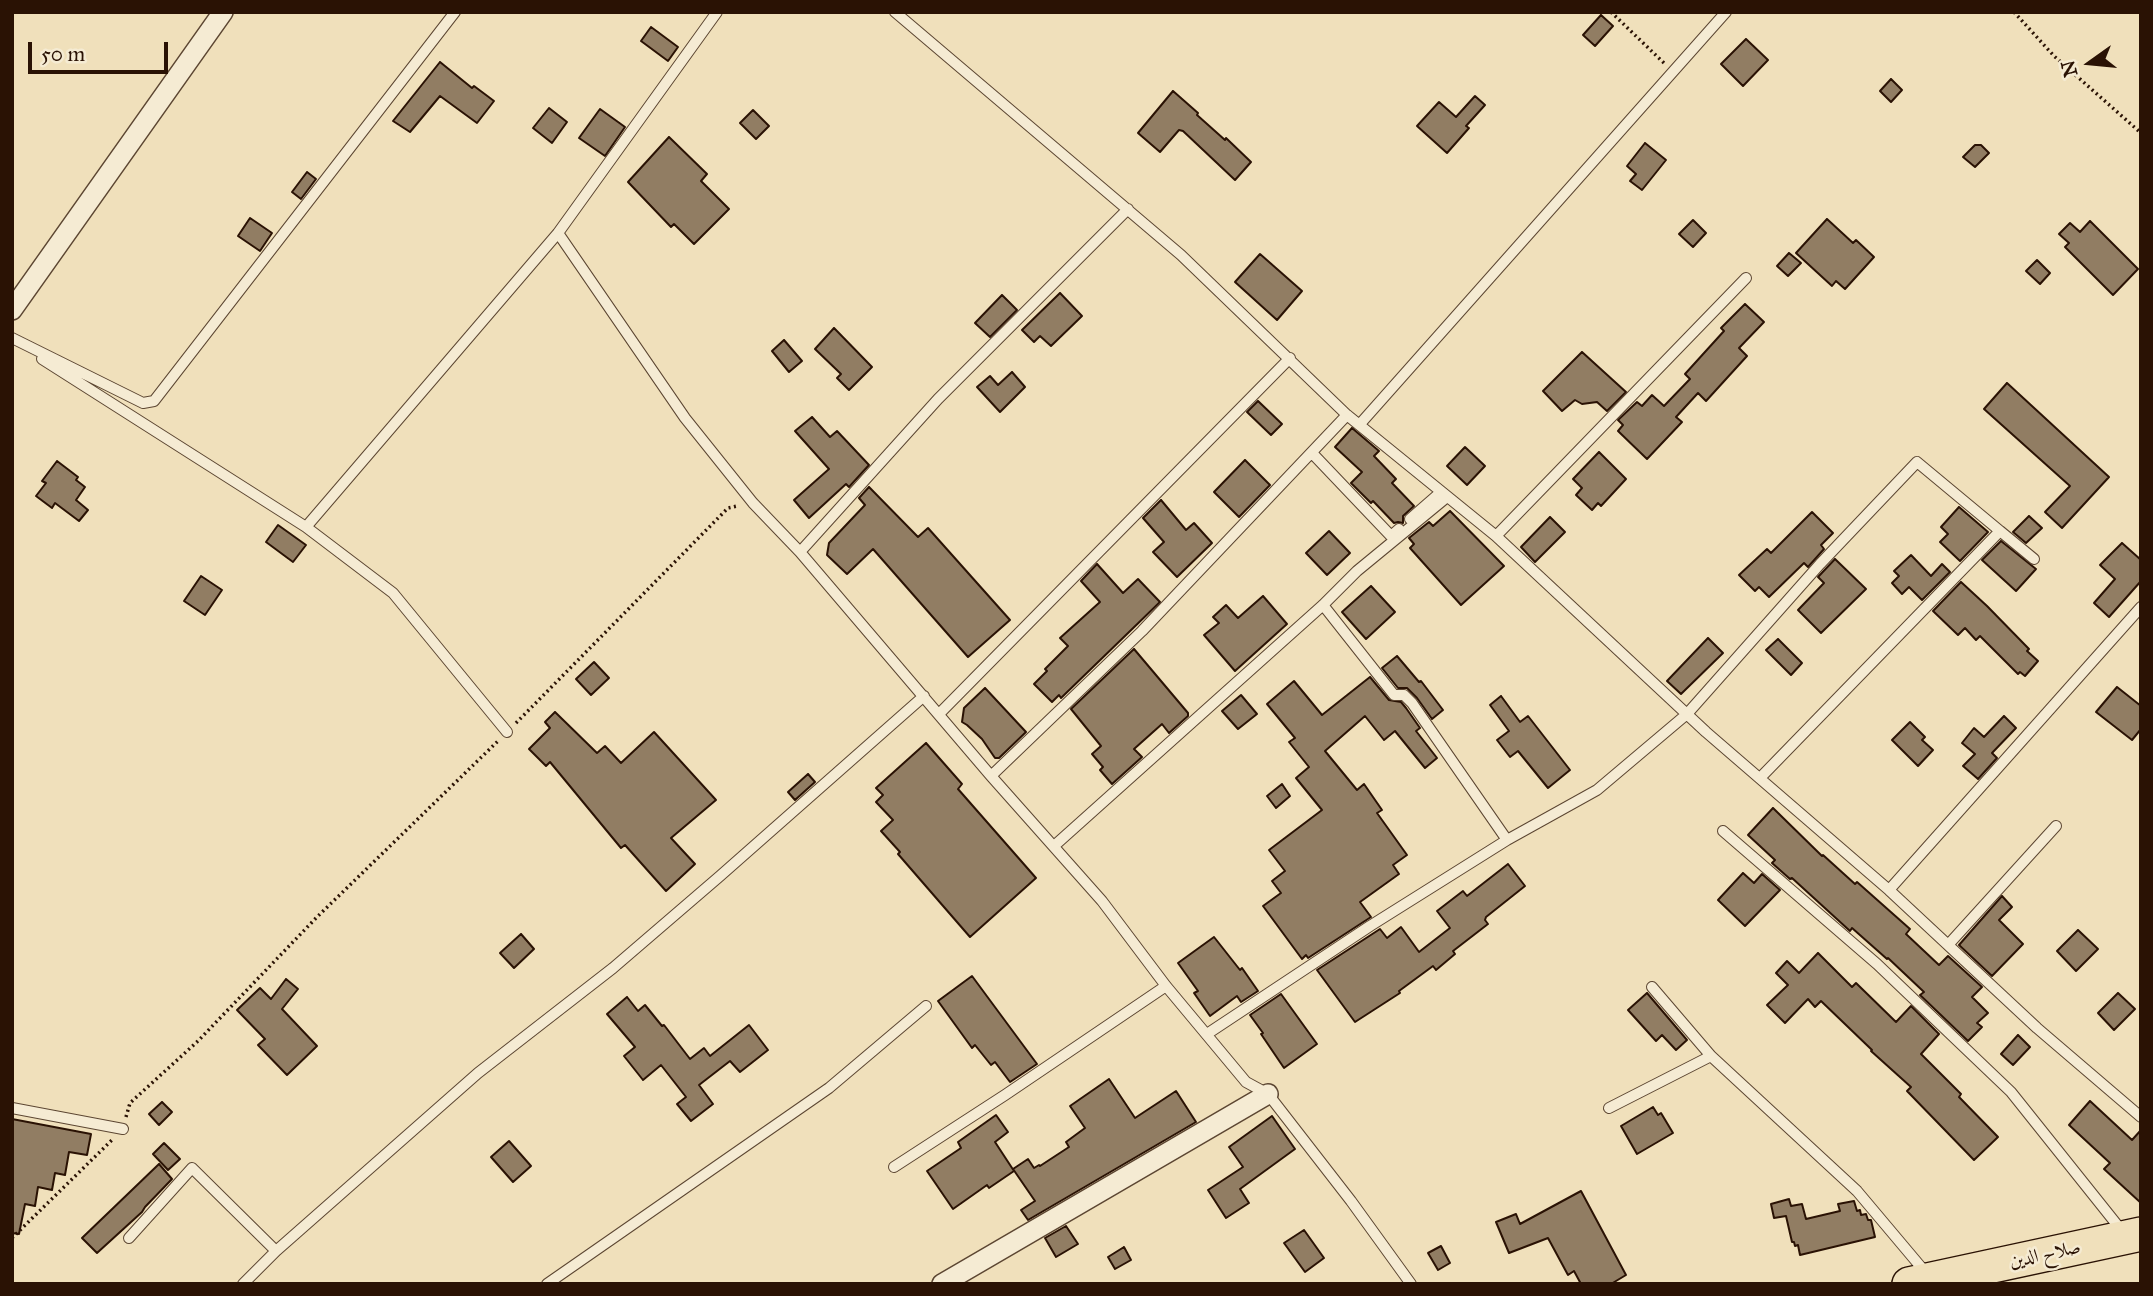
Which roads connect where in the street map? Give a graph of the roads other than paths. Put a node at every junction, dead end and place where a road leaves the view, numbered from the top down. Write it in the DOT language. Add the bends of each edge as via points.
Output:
graph roads {
  1 [pos="223,12"];
  2 [pos="456,12"];
  3 [pos="717,12"];
  4 [pos="894,12"];
  5 [pos="1726,12"];
  6 [pos="1128,209"];
  7 [pos="558,233"];
  8 [pos="1746,278"];
  9 [pos="12,310"];
  10 [pos="12,339"];
  11 [pos="1290,358"];
  12 [pos="1347,415"];
  13 [pos="1360,425"];
  14 [pos="1312,453"];
  15 [pos="1444,494"];
  16 [pos="306,527"];
  17 [pos="2000,531"];
  18 [pos="1496,536"];
  19 [pos="800,552"];
  20 [pos="2034,559"];
  21 [pos="1323,605"];
  22 [pos="2141,607"];
  23 [pos="924,696"];
  24 [pos="939,714"];
  25 [pos="1687,714"];
  26 [pos="507,732"];
  27 [pos="991,776"];
  28 [pos="1760,778"];
  29 [pos="2056,826"];
  30 [pos="1723,831"];
  31 [pos="1507,841"];
  32 [pos="1055,846"];
  33 [pos="1889,890"];
  34 [pos="1948,945"];
  35 [pos="1166,986"];
  36 [pos="1652,987"];
  37 [pos="926,1006"];
  38 [pos="1207,1034"];
  39 [pos="1712,1056"];
  40 [pos="1268,1094"];
  41 [pos="12,1108"];
  42 [pos="1609,1108"];
  43 [pos="2141,1117"];
  44 [pos="123,1129"];
  45 [pos="894,1167"];
  46 [pos="2134,1236"];
  47 [pos="128,1238"];
  48 [pos="276,1251"];
  49 [pos="1920,1281"];
  50 [pos="243,1284"];
  51 [pos="547,1284"];
  52 [pos="942,1284"];
  53 [pos="1411,1284"];
  1 -- 9 [label="street"];
  2 -- 10 [label="lane" via="154,401 143,403"];
  3 -- 7 [label="lane"];
  4 -- 6 [label="lane"];
  5 -- 13 [label="lane"];
  6 -- 11 [label="lane"];
  6 -- 19 [label="lane" via="938,399"];
  7 -- 16 [label="lane"];
  7 -- 19 [label="lane" via="685,418 753,503"];
  8 -- 18 [label="lane"];
  10 -- 16 [label="lane"];
  11 -- 12 [label="lane"];
  11 -- 24 [label="lane"];
  12 -- 13 [label="lane"];
  12 -- 14 [label="lane"];
  13 -- 15 [label="lane"];
  14 -- 15 [label="lane" via="1391,536"];
  14 -- 27 [label="lane" via="1142,631"];
  15 -- 18 [label="lane"];
  15 -- 21 [label="lane"];
  16 -- 26 [label="lane" via="393,593"];
  17 -- 20 [label="lane"];
  17 -- 25 [label="lane" via="1917,462"];
  17 -- 28 [label="lane"];
  18 -- 25 [label="lane"];
  19 -- 23 [label="lane"];
  21 -- 31 [label="lane" via="1394,695 1404,695 1412,703"];
  21 -- 32 [label="lane"];
  22 -- 33 [label="lane"];
  23 -- 24 [label="lane"];
  23 -- 48 [label="lane" via="613,968 478,1073"];
  24 -- 27 [label="lane"];
  25 -- 28 [label="lane"];
  25 -- 31 [label="lane" via="1597,790"];
  27 -- 32 [label="lane"];
  28 -- 33 [label="lane"];
  29 -- 34 [label="lane"];
  30 -- 46 [label="lane" via="1877,964 2011,1092"];
  31 -- 38 [label="lane"];
  32 -- 35 [label="lane"];
  33 -- 34 [label="lane"];
  34 -- 43 [label="lane"];
  35 -- 38 [label="lane"];
  35 -- 45 [label="lane"];
  36 -- 39 [label="lane"];
  37 -- 51 [label="lane" via="829,1088"];
  38 -- 40 [label="lane" via="1246,1082"];
  39 -- 42 [label="lane"];
  39 -- 49 [label="lane" via="1857,1191"];
  40 -- 52 [label="street"];
  40 -- 53 [label="lane"];
  41 -- 44 [label="lane"];
  46 -- 49 [label="highway, صلاح الدين"];
  47 -- 48 [label="lane" via="192,1168"];
  48 -- 50 [label="lane"];
}
